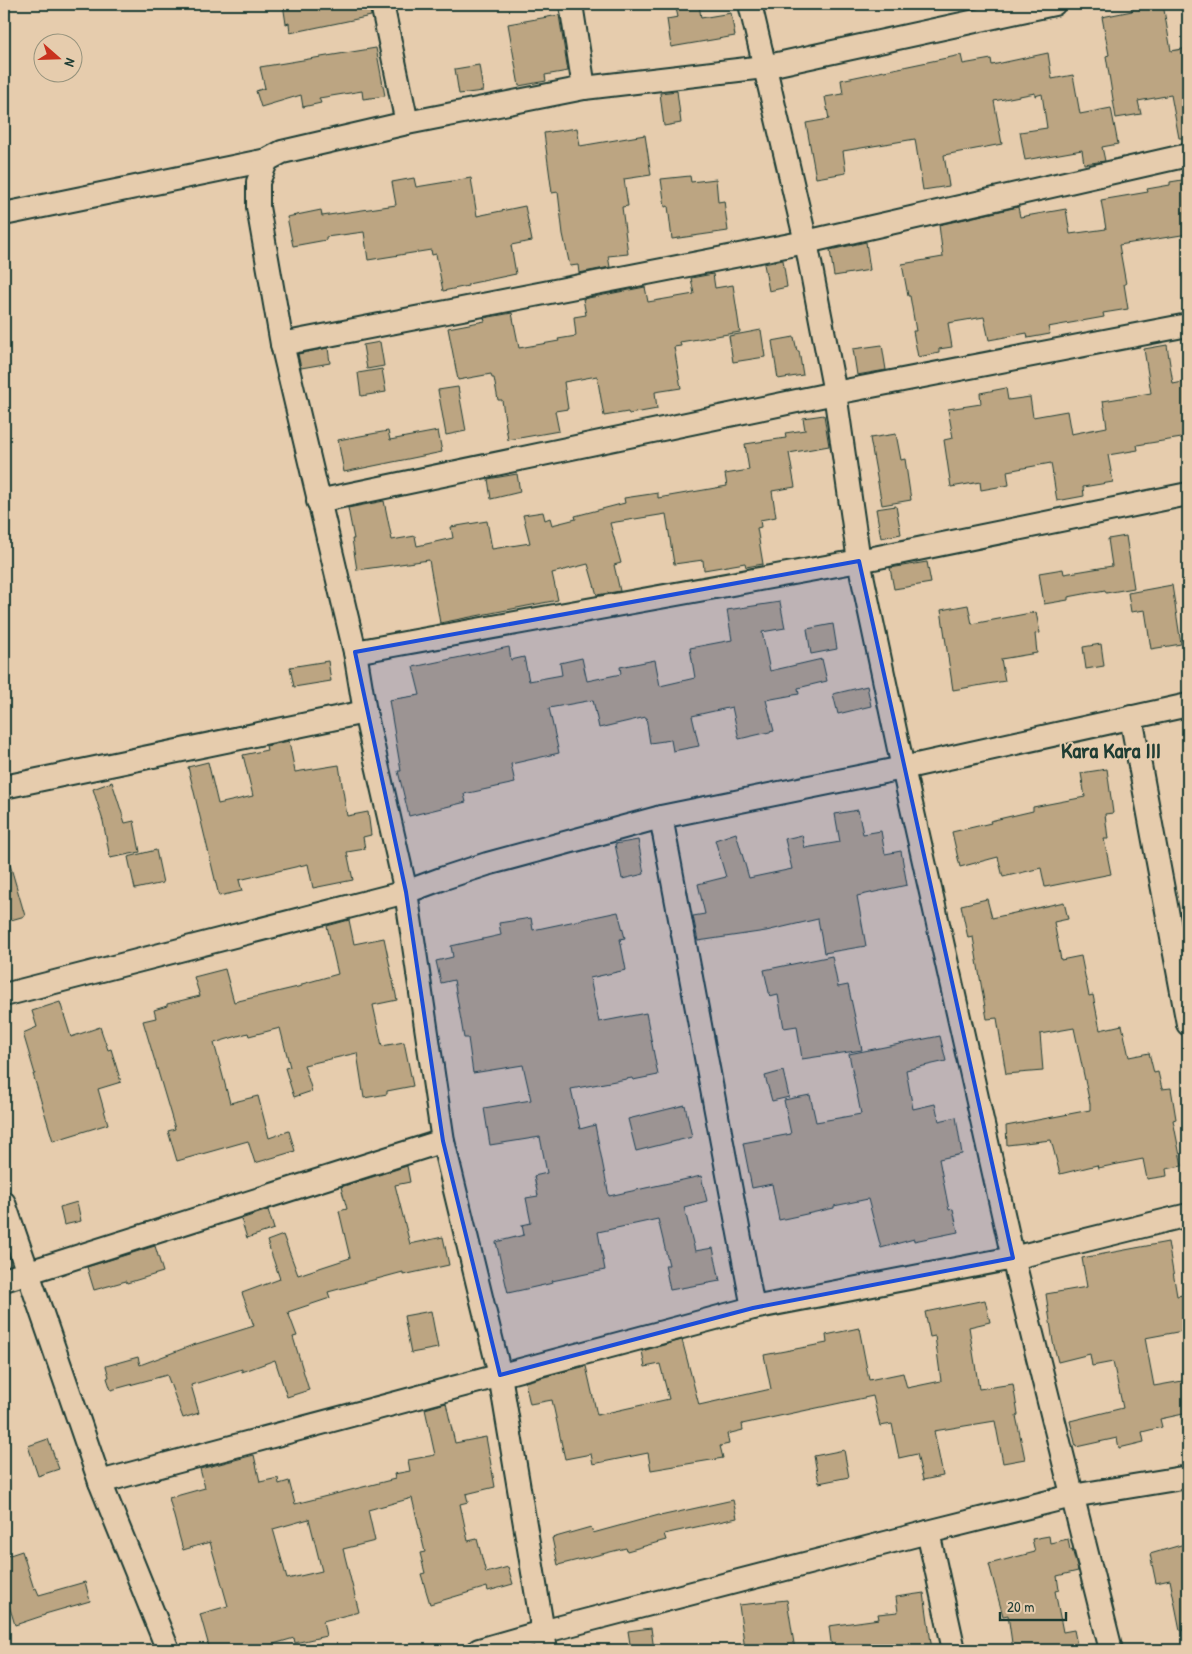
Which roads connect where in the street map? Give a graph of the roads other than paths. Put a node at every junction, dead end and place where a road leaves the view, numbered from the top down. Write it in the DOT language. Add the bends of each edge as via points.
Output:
graph roads {
  1 [pos="382,4"];
  2 [pos="571,4"];
  3 [pos="750,4"];
  4 [pos="1054,4"];
  5 [pos="764,66"];
  6 [pos="584,88"];
  7 [pos="408,123"];
  8 [pos="1188,155"];
  9 [pos="267,160"];
  10 [pos="4,214"];
  11 [pos="806,242"];
  12 [pos="1188,325"];
  13 [pos="282,344"];
  14 [pos="835,393"];
  15 [pos="1188,494"];
  16 [pos="318,501"];
  17 [pos="858,561"];
  18 [pos="355,652"];
  19 [pos="1188,705"];
  20 [pos="366,712"];
  21 [pos="1131,717"];
  22 [pos="904,768"];
  23 [pos="4,787"];
  24 [pos="661,817"];
  25 [pos="406,892"];
  26 [pos="4,995"];
  27 [pos="1188,1024"];
  28 [pos="443,1141"];
  29 [pos="4,1203"];
  30 [pos="1188,1215"];
  31 [pos="1013,1258"];
  32 [pos="27,1272"];
  33 [pos="4,1280"];
  34 [pos="753,1308"];
  35 [pos="500,1376"];
  36 [pos="1188,1477"];
  37 [pos="100,1482"];
  38 [pos="1072,1496"];
  39 [pos="928,1532"];
  40 [pos="544,1641"];
  41 [pos="168,1650"];
  42 [pos="479,1650"];
  43 [pos="954,1650"];
  44 [pos="1111,1650"];
  1 -- 7 [label="street"];
  2 -- 6 [label="street"];
  3 -- 5 [label="street"];
  4 -- 5 [label="street"];
  5 -- 6 [label="street"];
  5 -- 11 [label="street"];
  6 -- 7 [label="street"];
  7 -- 9 [label="street" via="282,152"];
  8 -- 11 [label="street"];
  9 -- 10 [label="street"];
  9 -- 13 [label="street" via="258,182 258,207"];
  11 -- 13 [label="street"];
  11 -- 14 [label="street"];
  12 -- 14 [label="street"];
  13 -- 16 [label="street"];
  14 -- 16 [label="street"];
  14 -- 17 [label="street"];
  15 -- 17 [label="street"];
  16 -- 18 [label="street"];
  17 -- 18 [label="street"];
  17 -- 22 [label="street"];
  18 -- 20 [label="street"];
  19 -- 21 [label="street"];
  20 -- 23 [label="street"];
  20 -- 25 [label="street"];
  21 -- 22 [label="street"];
  21 -- 27 [label="street"];
  22 -- 24 [label="street"];
  22 -- 31 [label="street"];
  24 -- 25 [label="street" via="487,864"];
  24 -- 34 [label="street"];
  25 -- 26 [label="street"];
  25 -- 28 [label="street"];
  28 -- 32 [label="street"];
  28 -- 35 [label="street"];
  29 -- 32 [label="street"];
  30 -- 31 [label="street"];
  31 -- 34 [label="street"];
  31 -- 38 [label="street"];
  32 -- 33 [label="street"];
  32 -- 37 [label="street"];
  34 -- 35 [label="street"];
  35 -- 37 [label="street"];
  35 -- 40 [label="street"];
  36 -- 38 [label="street"];
  37 -- 41 [label="street"];
  38 -- 39 [label="street"];
  38 -- 44 [label="street"];
  39 -- 40 [label="street"];
  39 -- 43 [label="street"];
  40 -- 42 [label="street"];
}
